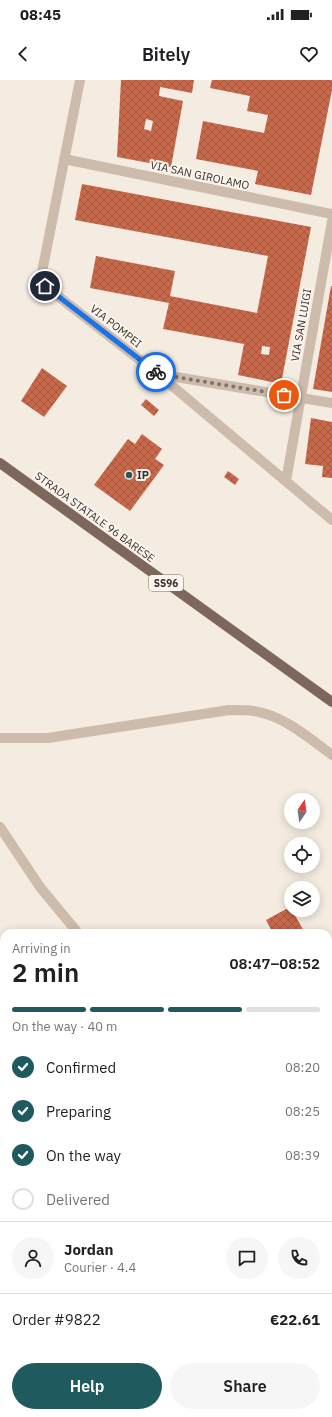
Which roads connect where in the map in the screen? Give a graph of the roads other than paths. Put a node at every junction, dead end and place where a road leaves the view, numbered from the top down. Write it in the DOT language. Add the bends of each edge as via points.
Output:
graph roads {
  1 [pos="80,80"];
  2 [pos="64,159"];
  3 [pos="332,214"];
  4 [pos="332,221"];
  5 [pos="158,374"];
  6 [pos="300,398"];
  7 [pos="332,403"];
  8 [pos="0,463"];
  9 [pos="286,481"];
  10 [pos="332,520"];
  11 [pos="332,702"];
  12 [pos="0,738"];
  13 [pos="332,754"];
  14 [pos="0,826"];
  15 [pos="75,929"];
  1 -- 2 [label="street, VIA POMPEI"];
  2 -- 3 [label="street, VIA SAN GIROLAMO"];
  2 -- 5 [label="street, VIA POMPEI" via="42,272 45,286"];
  4 -- 6 [label="street, VIA SAN LUIGI"];
  5 -- 6 [label="street"];
  5 -- 9 [label="street, VIA POMPEI"];
  6 -- 7 [label="street"];
  6 -- 9 [label="street, VIA SAN LUIGI"];
  8 -- 11 [label="main road, STRADA STATALE 96 BARESE / SS96"];
  9 -- 10 [label="street, VIA POMPEI"];
  12 -- 13 [label="street" via="48,738 229,710 255,711 278,718 297,728"];
  14 -- 15 [label="street" via="40,887"];
}
